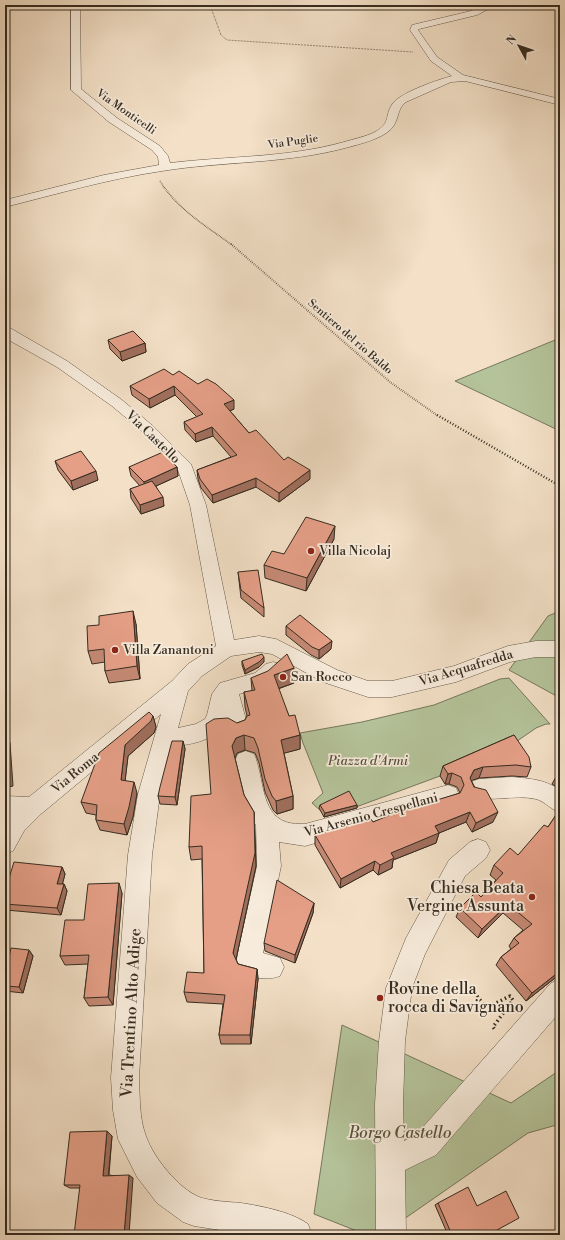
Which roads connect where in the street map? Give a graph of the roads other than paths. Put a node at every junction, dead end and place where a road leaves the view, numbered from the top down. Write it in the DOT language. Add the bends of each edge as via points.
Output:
graph roads {
  1 [pos="75,5"];
  2 [pos="492,5"];
  3 [pos="460,78"];
  4 [pos="560,102"];
  5 [pos="161,168"];
  6 [pos="5,204"];
  7 [pos="5,331"];
  8 [pos="226,649"];
  9 [pos="560,649"];
  10 [pos="284,652"];
  11 [pos="179,687"];
  12 [pos="227,689"];
  13 [pos="238,727"];
  14 [pos="163,740"];
  15 [pos="246,762"];
  16 [pos="479,789"];
  17 [pos="448,795"];
  18 [pos="560,803"];
  19 [pos="5,806"];
  20 [pos="33,807"];
  21 [pos="267,823"];
  22 [pos="5,843"];
  23 [pos="478,850"];
  24 [pos="271,967"];
  25 [pos="560,992"];
  26 [pos="390,1162"];
  27 [pos="297,1235"];
  28 [pos="391,1235"];
  1 -- 5 [label="street, Via Monticelli" via="76,90 113,120 156,148 163,156"];
  2 -- 3 [label="street" via="474,13 415,27 414,30 434,59"];
  3 -- 4 [label="street, Via Puglie"];
  3 -- 5 [label="street, Via Puglie" via="448,80 408,96 394,108 392,122 388,127 356,142 281,157"];
  5 -- 6 [label="street, Via Puglie"];
  7 -- 8 [label="street, Via Castello" via="62,364 117,403 185,468 198,505"];
  8 -- 10 [label="street, Via Acquafredda" via="259,644 276,647"];
  8 -- 11 [label="street, Via Roma" via="195,670"];
  9 -- 10 [label="street, Via Acquafredda" via="536,649 508,654 456,674 392,689 368,689 330,676"];
  10 -- 12 [label="street" via="274,669 261,680"];
  11 -- 14 [label="street, Via Trentino Alto Adige"];
  11 -- 20 [label="street, Via Roma"];
  12 -- 13 [label="street"];
  12 -- 14 [label="street" via="222,694 212,726 200,732"];
  14 -- 27 [label="street, Via Trentino Alto Adige" via="149,794 136,898 125,1078 132,1139 147,1167 167,1193 194,1211 258,1221"];
  15 -- 21 [label="street, Via Arsenio Crespellani" via="257,808"];
  16 -- 18 [label="street" via="512,786 542,790"];
  17 -- 21 [label="street, Via Arsenio Crespellani" via="305,835 283,833"];
  19 -- 20 [label="street"];
  20 -- 22 [label="street, Via Roma" via="16,824"];
  21 -- 24 [label="street" via="269,866 251,948 250,964"];
  23 -- 26 [label="street" via="457,868 415,947 399,988 392,1041"];
  25 -- 26 [label="street" via="426,1145"];
  26 -- 28 [label="street"];
}
